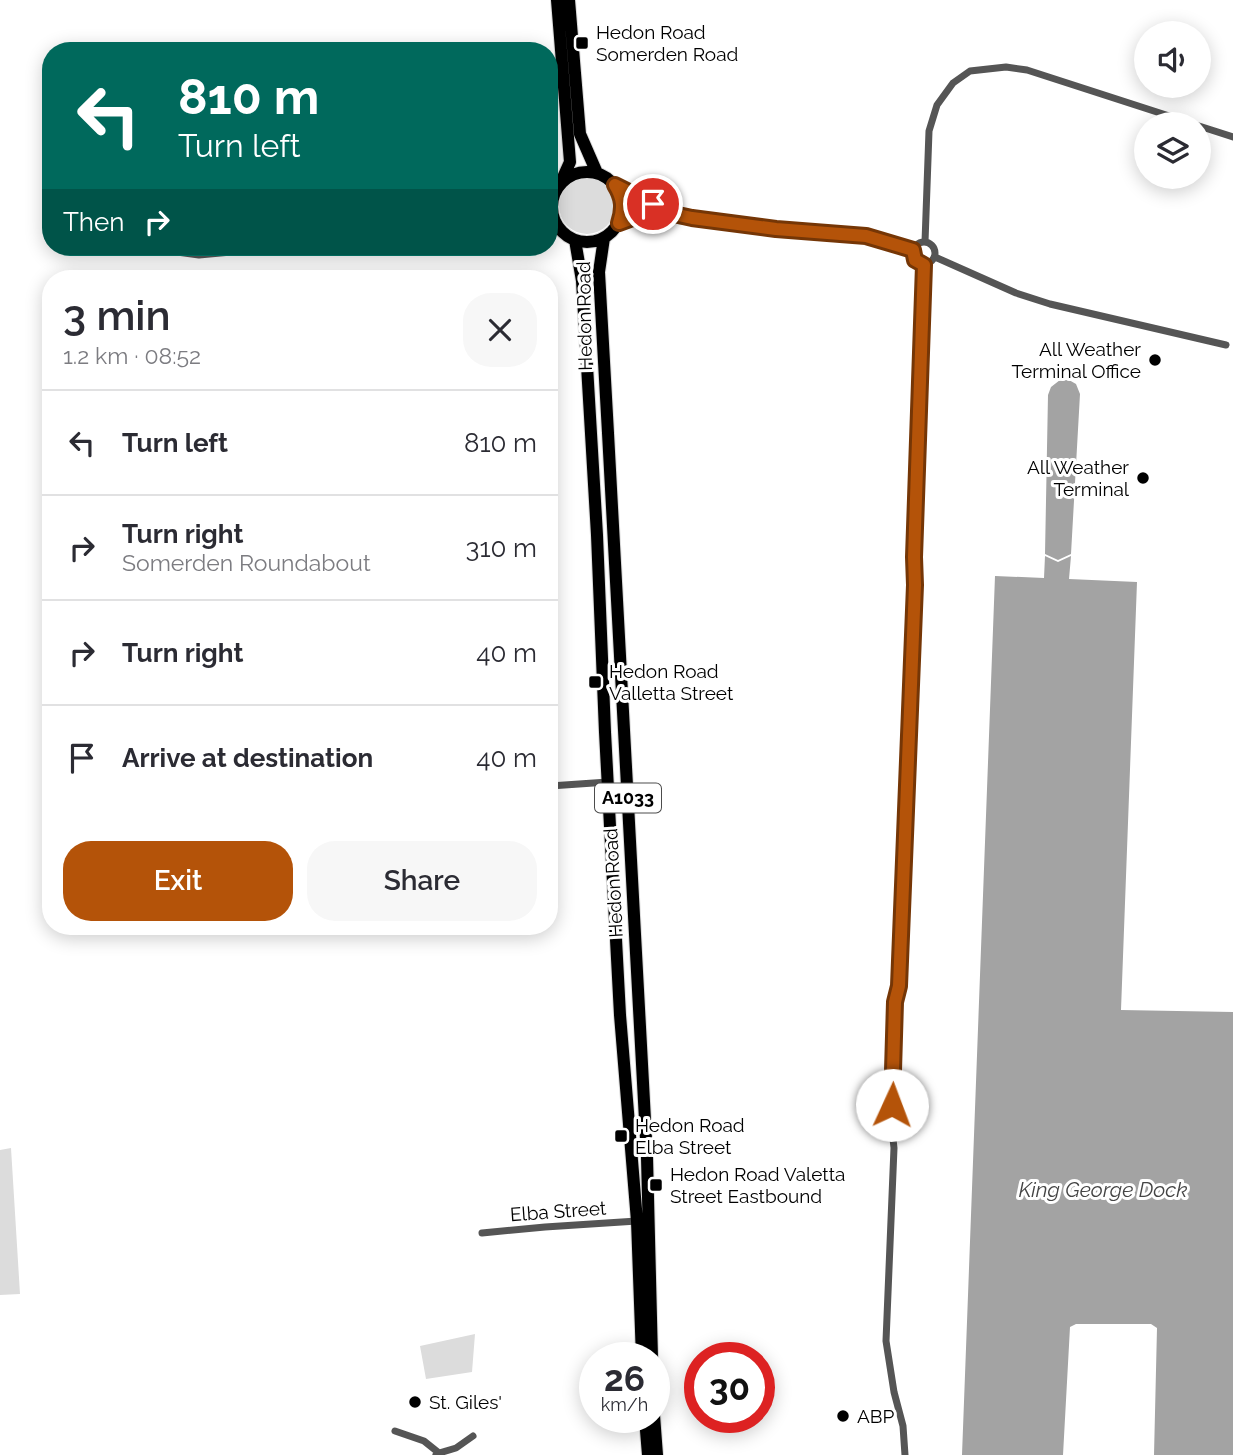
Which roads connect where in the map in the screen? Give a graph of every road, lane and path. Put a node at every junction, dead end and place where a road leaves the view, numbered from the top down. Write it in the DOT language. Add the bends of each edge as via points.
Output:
graph roads {
  1 [pos="557,0"];
  2 [pos="569,0"];
  3 [pos="1158,112"];
  4 [pos="1211,130"];
  5 [pos="1233,137"];
  6 [pos="597,173"];
  7 [pos="559,185"];
  8 [pos="615,185"];
  9 [pos="669,213"];
  10 [pos="619,223"];
  11 [pos="558,230"];
  12 [pos="604,238"];
  13 [pos="575,240"];
  14 [pos="925,242"];
  15 [pos="913,250"];
  16 [pos="935,257"];
  17 [pos="924,265"];
  18 [pos="1226,345"];
  19 [pos="608,782"];
  20 [pos="558,785"];
  21 [pos="636,1221"];
  22 [pos="482,1234"];
  23 [pos="641,1342"];
  24 [pos="652,1342"];
  25 [pos="395,1431"];
  26 [pos="646,1433"];
  27 [pos="655,1433"];
  28 [pos="473,1436"];
  29 [pos="438,1454"];
  30 [pos="648,1455"];
  31 [pos="657,1455"];
  32 [pos="905,1455"];
  1 -- 7 [label="highway" via="570,162"];
  2 -- 6 [label="highway" via="580,134"];
  3 -- 14 [label="street" via="1027,69 1006,66 970,71 953,83 937,105 929,131"];
  4 -- 5 [label="street"];
  6 -- 7 [label="highway" via="576,173"];
  6 -- 8 [label="highway"];
  8 -- 9 [label="street"];
  8 -- 10 [label="highway" via="622,203"];
  9 -- 10 [label="street"];
  9 -- 15 [label="street" via="866,236"];
  10 -- 12 [label="highway"];
  11 -- 13 [label="highway"];
  12 -- 13 [label="highway"];
  12 -- 24 [label="highway, Hedon Road / A1033" via="601,324 647,1157"];
  13 -- 19 [label="highway, Hedon Road / A1033" via="582,281"];
  14 -- 15 [label="street"];
  14 -- 16 [label="street" via="934,247"];
  15 -- 17 [label="street" via="915,260"];
  16 -- 17 [label="street"];
  16 -- 18 [label="street" via="1050,304"];
  17 -- 32 [label="street" via="886,1341"];
  19 -- 20 [label="street"];
  19 -- 21 [label="highway, Hedon Road / A1033"];
  21 -- 22 [label="street, Elba Street"];
  21 -- 23 [label="highway, Hedon Road / A1033"];
  25 -- 29 [label="street" via="424,1441"];
  26 -- 30 [label="highway"];
  27 -- 31 [label="highway"];
  28 -- 29 [label="street"];
}
